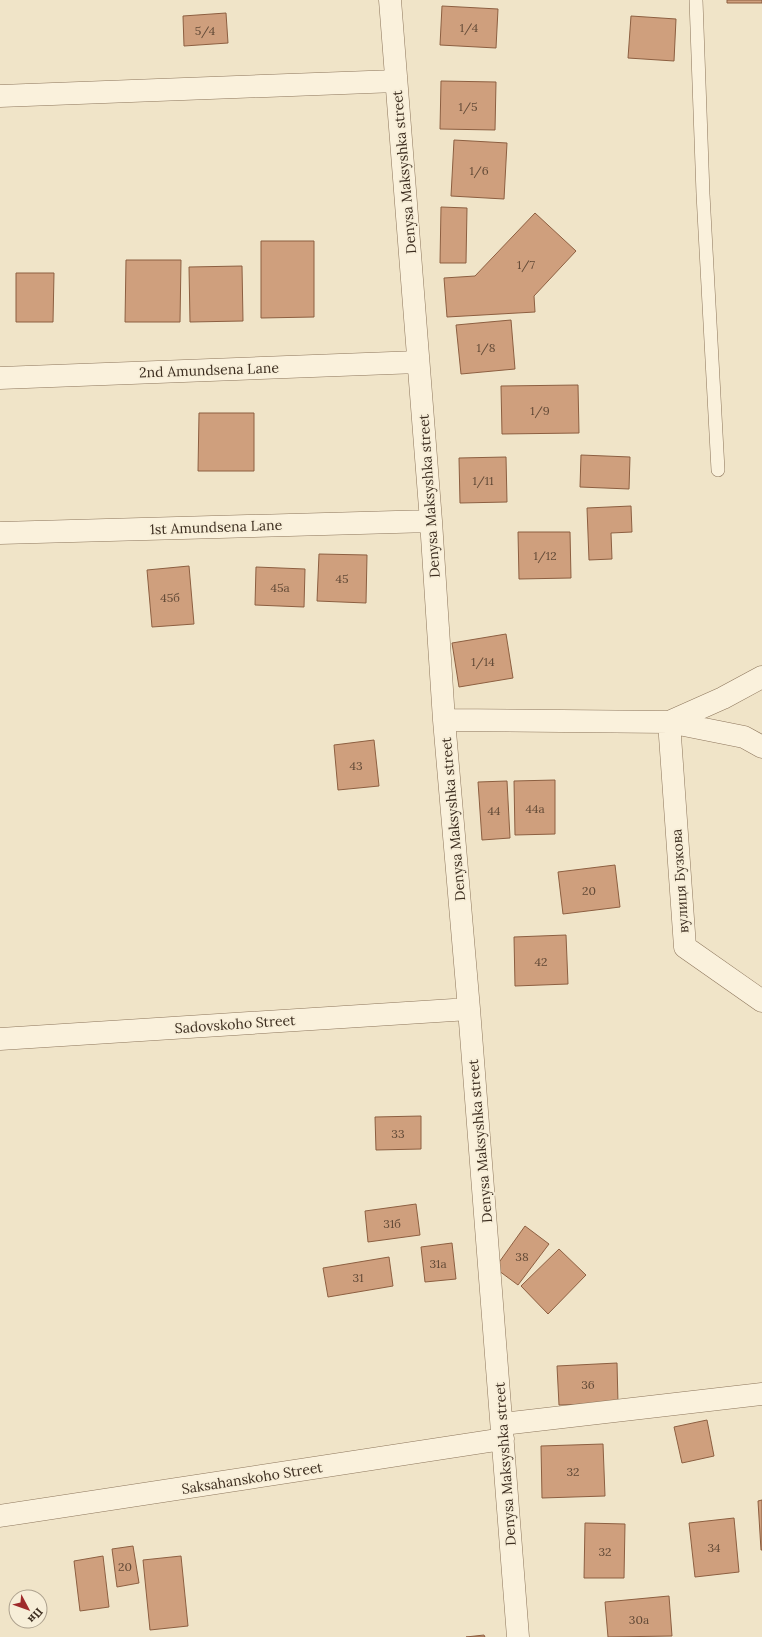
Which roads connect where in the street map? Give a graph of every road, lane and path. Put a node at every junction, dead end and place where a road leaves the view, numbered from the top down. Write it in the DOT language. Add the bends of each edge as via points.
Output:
graph roads {
  1 [pos="390,0"];
  2 [pos="696,0"];
  3 [pos="396,80"];
  4 [pos="0,96"];
  5 [pos="418,362"];
  6 [pos="0,378"];
  7 [pos="718,470"];
  8 [pos="431,521"];
  9 [pos="0,534"];
  10 [pos="762,677"];
  11 [pos="444,720"];
  12 [pos="669,722"];
  13 [pos="762,747"];
  14 [pos="762,1001"];
  15 [pos="469,1009"];
  16 [pos="0,1039"];
  17 [pos="762,1394"];
  18 [pos="503,1431"];
  19 [pos="0,1516"];
  20 [pos="518,1637"];
  1 -- 3 [label="street, Denysa Maksyshka street"];
  2 -- 7 [label="lane" via="703,194"];
  3 -- 4 [label="street"];
  3 -- 5 [label="street, Denysa Maksyshka street"];
  5 -- 6 [label="street, 2nd Amundsena Lane"];
  5 -- 8 [label="street, Denysa Maksyshka street"];
  8 -- 9 [label="street, 1st Amundsena Lane"];
  8 -- 11 [label="street, Denysa Maksyshka street"];
  10 -- 12 [label="street"];
  11 -- 12 [label="street"];
  11 -- 15 [label="street, Denysa Maksyshka street"];
  12 -- 13 [label="street" via="744,737"];
  12 -- 14 [label="street, вулиця Бузкова" via="685,947"];
  15 -- 16 [label="street, Sadovskoho Street"];
  15 -- 18 [label="street, Denysa Maksyshka street"];
  17 -- 18 [label="street, Saksahanskoho Street"];
  18 -- 19 [label="street, Saksahanskoho Street"];
  18 -- 20 [label="street, Denysa Maksyshka street"];
}
